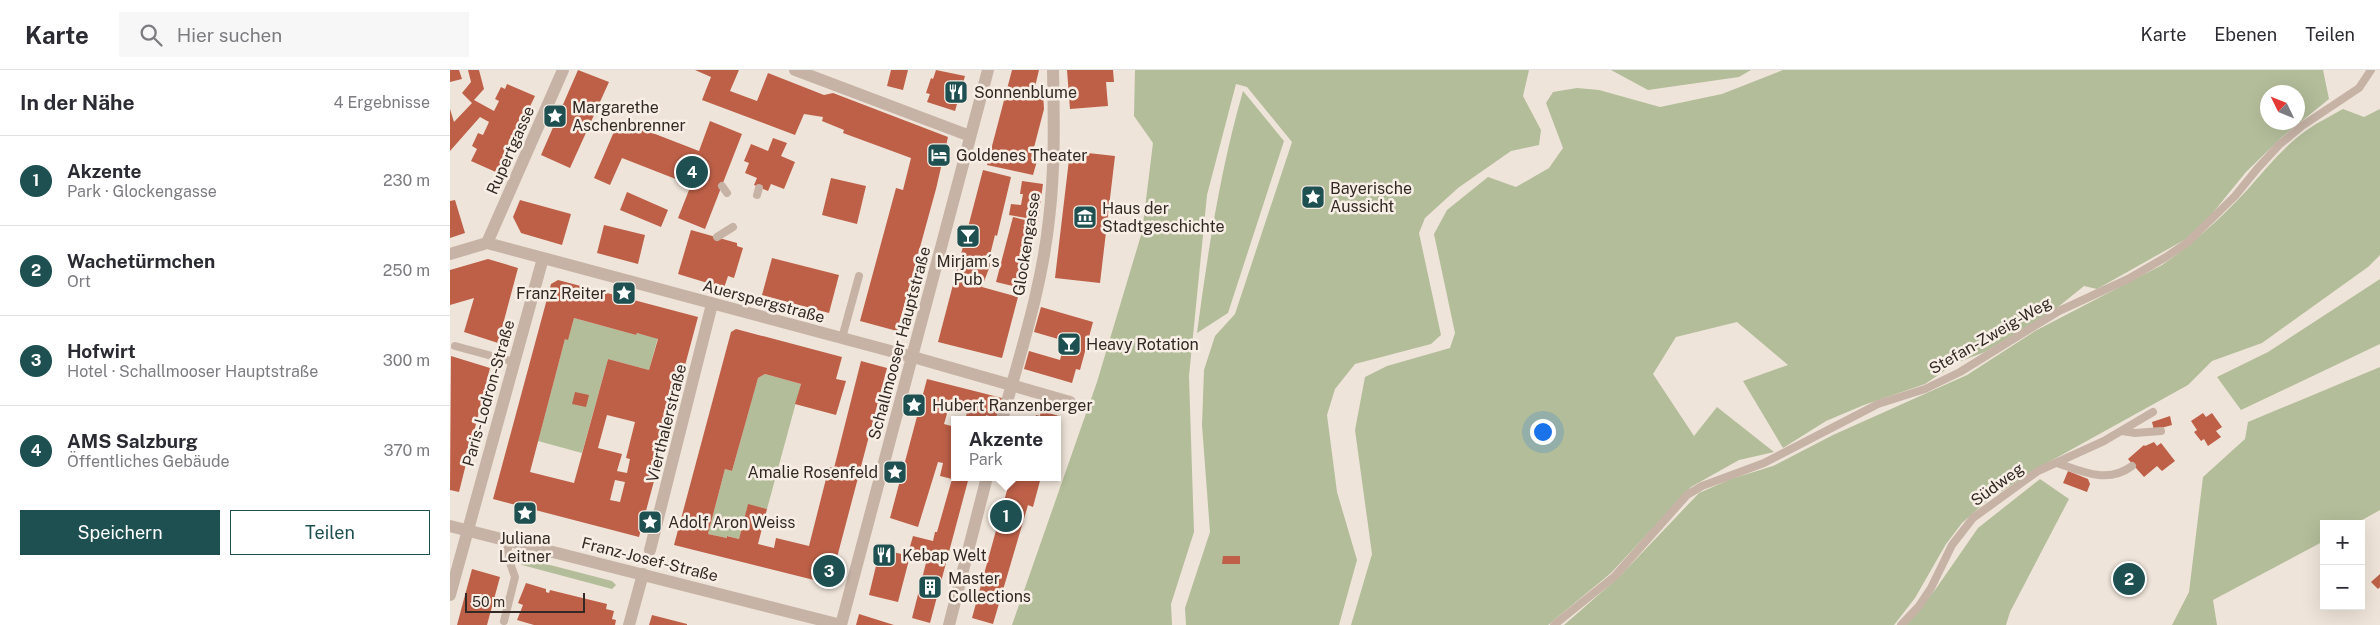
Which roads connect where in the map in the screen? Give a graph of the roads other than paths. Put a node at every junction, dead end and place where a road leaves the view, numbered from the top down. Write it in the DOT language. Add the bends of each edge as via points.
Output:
graph roads {
  1 [pos="563,70"];
  2 [pos="795,70"];
  3 [pos="988,70"];
  4 [pos="1054,70"];
  5 [pos="2371,70"];
  6 [pos="970,136"];
  7 [pos="722,186"];
  8 [pos="727,193"];
  9 [pos="733,227"];
  10 [pos="717,237"];
  11 [pos="487,243"];
  12 [pos="450,254"];
  13 [pos="543,258"];
  14 [pos="859,276"];
  15 [pos="712,304"];
  16 [pos="842,338"];
  17 [pos="454,346"];
  18 [pos="913,357"];
  19 [pos="514,362"];
  20 [pos="1011,385"];
  21 [pos="1070,402"];
  22 [pos="2153,412"];
  23 [pos="1003,416"];
  24 [pos="2122,431"];
  25 [pos="2161,431"];
  26 [pos="2057,463"];
  27 [pos="2132,466"];
  28 [pos="986,481"];
  29 [pos="450,526"];
  30 [pos="468,530"];
  31 [pos="507,540"];
  32 [pos="650,550"];
  33 [pos="643,574"];
  34 [pos="450,595"];
  35 [pos="504,621"];
  36 [pos="629,625"];
  37 [pos="841,625"];
  38 [pos="949,625"];
  39 [pos="1554,625"];
  40 [pos="1901,625"];
  1 -- 11 [label="street, Rupertgasse"];
  2 -- 6 [label="street"];
  3 -- 6 [label="street, Schallmooser Hauptstraße"];
  4 -- 20 [label="street, Glockengasse" via="1049,221 1034,299"];
  5 -- 39 [label="lane, Stefan-Zweig-Weg" via="2359,88 2302,126 2280,145 2235,196 2188,242 2166,257 2128,279 2058,311 1960,372 1924,389 1878,404 1764,463 1702,486 1687,495 1615,576"];
  6 -- 18 [label="street, Schallmooser Hauptstraße"];
  7 -- 8 [label="lane"];
  9 -- 10 [label="lane"];
  11 -- 12 [label="street"];
  11 -- 13 [label="street, Auerspergstraße"];
  13 -- 15 [label="street, Auerspergstraße"];
  13 -- 19 [label="street, Paris-Lodron-Straße"];
  14 -- 16 [label="lane"];
  15 -- 16 [label="street, Auerspergstraße"];
  15 -- 32 [label="street, Vierthalerstraße"];
  16 -- 18 [label="street, Auerspergstraße"];
  17 -- 19 [label="lane"];
  18 -- 20 [label="street, Auerspergstraße"];
  18 -- 37 [label="street, Schallmooser Hauptstraße"];
  19 -- 30 [label="street, Paris-Lodron-Straße"];
  20 -- 21 [label="street, Auerspergstraße"];
  20 -- 23 [label="street, Glockengasse"];
  22 -- 24 [label="lane, Südweg"];
  24 -- 25 [label="lane" via="2135,434"];
  24 -- 26 [label="lane, Südweg"];
  26 -- 27 [label="lane" via="2088,474 2105,476 2122,473"];
  26 -- 40 [label="lane, Südweg" via="2038,471 1973,518 1952,545 1927,594"];
  28 -- 38 [label="street"];
  29 -- 30 [label="street, Franz-Josef-Straße"];
  30 -- 31 [label="street, Franz-Josef-Straße"];
  30 -- 34 [label="street, Paris-Lodron-Straße"];
  31 -- 33 [label="street, Franz-Josef-Straße"];
  31 -- 35 [label="lane" via="515,577"];
  33 -- 36 [label="street"];
  33 -- 37 [label="street, Franz-Josef-Straße"];
}
